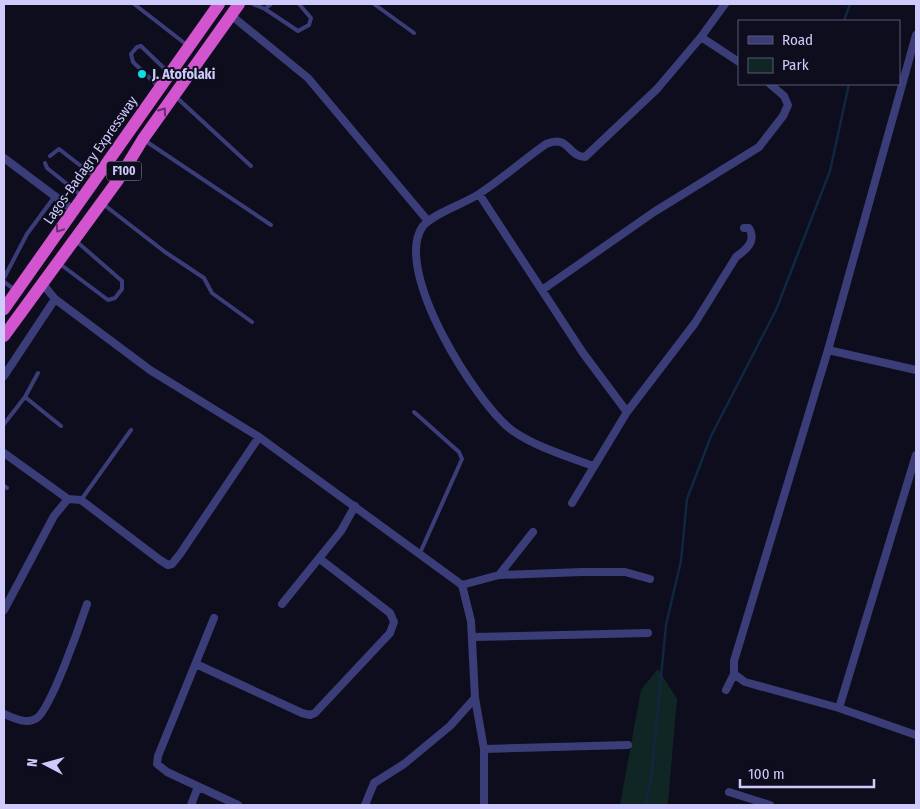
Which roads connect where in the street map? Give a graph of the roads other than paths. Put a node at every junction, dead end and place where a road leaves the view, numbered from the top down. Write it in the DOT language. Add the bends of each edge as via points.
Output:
graph roads {
  1 [pos="134,4"];
  2 [pos="219,4"];
  3 [pos="239,4"];
  4 [pos="253,4"];
  5 [pos="271,4"];
  6 [pos="299,4"];
  7 [pos="374,4"];
  8 [pos="725,4"];
  9 [pos="265,9"];
  10 [pos="232,16"];
  11 [pos="414,33"];
  12 [pos="916,34"];
  13 [pos="701,37"];
  14 [pos="189,47"];
  15 [pos="738,61"];
  16 [pos="170,74"];
  17 [pos="771,85"];
  18 [pos="160,88"];
  19 [pos="174,95"];
  20 [pos="143,139"];
  21 [pos="50,156"];
  22 [pos="4,158"];
  23 [pos="45,163"];
  24 [pos="251,166"];
  25 [pos="100,172"];
  26 [pos="118,180"];
  27 [pos="479,194"];
  28 [pos="54,196"];
  29 [pos="82,196"];
  30 [pos="101,203"];
  31 [pos="72,209"];
  32 [pos="428,221"];
  33 [pos="271,225"];
  34 [pos="744,228"];
  35 [pos="75,239"];
  36 [pos="56,262"];
  37 [pos="4,278"];
  38 [pos="4,282"];
  39 [pos="42,283"];
  40 [pos="542,290"];
  41 [pos="17,291"];
  42 [pos="55,299"];
  43 [pos="4,310"];
  44 [pos="252,322"];
  45 [pos="4,336"];
  46 [pos="828,350"];
  47 [pos="916,370"];
  48 [pos="38,373"];
  49 [pos="4,376"];
  50 [pos="25,397"];
  51 [pos="414,412"];
  52 [pos="627,412"];
  53 [pos="4,424"];
  54 [pos="61,426"];
  55 [pos="131,430"];
  56 [pos="259,437"];
  57 [pos="4,453"];
  58 [pos="916,455"];
  59 [pos="593,466"];
  60 [pos="68,499"];
  61 [pos="81,500"];
  62 [pos="572,503"];
  63 [pos="355,506"];
  64 [pos="533,532"];
  65 [pos="420,553"];
  66 [pos="320,559"];
  67 [pos="499,575"];
  68 [pos="650,579"];
  69 [pos="462,585"];
  70 [pos="87,604"];
  71 [pos="282,604"];
  72 [pos="4,610"];
  73 [pos="214,618"];
  74 [pos="648,633"];
  75 [pos="473,637"];
  76 [pos="196,664"];
  77 [pos="734,674"];
  78 [pos="726,690"];
  79 [pos="475,698"];
  80 [pos="839,708"];
  81 [pos="4,714"];
  82 [pos="916,735"];
  83 [pos="628,745"];
  84 [pos="484,749"];
  85 [pos="198,787"];
  86 [pos="729,792"];
  87 [pos="191,805"];
  88 [pos="238,805"];
  89 [pos="365,805"];
  90 [pos="484,805"];
  91 [pos="770,805"];
  1 -- 14 [label="lane"];
  2 -- 14 [label="highway, Lagos-Badagry Expressway / F100"];
  3 -- 10 [label="highway, F100"];
  4 -- 9 [label="lane"];
  5 -- 9 [label="lane"];
  6 -- 9 [label="lane" via="311,18 311,23 298,32"];
  7 -- 11 [label="lane"];
  8 -- 13 [label="street"];
  10 -- 19 [label="highway, F100"];
  10 -- 32 [label="street" via="308,78"];
  12 -- 46 [label="street"];
  13 -- 15 [label="street"];
  13 -- 27 [label="street" via="657,89 585,157 555,141 525,158"];
  14 -- 16 [label="highway, Lagos-Badagry Expressway / F100"];
  16 -- 18 [label="highway, Lagos-Badagry Expressway / F100"];
  16 -- 18 [label="lane" via="142,46 131,54 133,62"];
  17 -- 40 [label="street" via="784,96 788,105 784,116 759,147 654,212"];
  18 -- 25 [label="highway, Lagos-Badagry Expressway / F100"];
  20 -- 19 [label="highway, F100, one-way"];
  19 -- 24 [label="lane"];
  20 -- 26 [label="highway, F100"];
  20 -- 33 [label="lane"];
  21 -- 25 [label="lane" via="59,149"];
  22 -- 28 [label="street"];
  23 -- 29 [label="lane"];
  25 -- 26 [label="highway"];
  25 -- 29 [label="highway, Lagos-Badagry Expressway / F100"];
  26 -- 30 [label="highway, F100"];
  27 -- 32 [label="street"];
  27 -- 40 [label="street"];
  28 -- 31 [label="street"];
  28 -- 37 [label="lane" via="27,234"];
  29 -- 31 [label="highway, Lagos-Badagry Expressway / F100"];
  30 -- 35 [label="highway, F100"];
  30 -- 44 [label="lane" via="204,278 212,293"];
  31 -- 41 [label="highway, Lagos-Badagry Expressway / F100, one-way"];
  32 -- 59 [label="street" via="417,238 418,272 435,320 491,410 513,431"];
  34 -- 52 [label="street" via="749,228 752,241 736,257 695,323"];
  35 -- 36 [label="highway, F100"];
  35 -- 36 [label="lane" via="122,281 122,289 115,298 108,300"];
  36 -- 39 [label="highway, F100"];
  38 -- 41 [label="lane"];
  39 -- 42 [label="street"];
  39 -- 45 [label="highway, F100"];
  40 -- 52 [label="street"];
  41 -- 43 [label="highway, Lagos-Badagry Expressway / F100"];
  42 -- 49 [label="street"];
  42 -- 56 [label="street" via="150,370"];
  46 -- 47 [label="street"];
  46 -- 77 [label="street" via="734,661"];
  48 -- 50 [label="lane"];
  50 -- 53 [label="lane"];
  50 -- 54 [label="lane"];
  51 -- 65 [label="lane" via="459,452 462,459"];
  52 -- 59 [label="street"];
  55 -- 61 [label="lane"];
  56 -- 61 [label="street" via="172,564 160,560"];
  56 -- 63 [label="street"];
  57 -- 60 [label="street"];
  58 -- 80 [label="street"];
  59 -- 62 [label="street"];
  60 -- 61 [label="street"];
  60 -- 72 [label="street" via="54,516"];
  63 -- 65 [label="street"];
  63 -- 66 [label="street"];
  64 -- 67 [label="street"];
  65 -- 69 [label="street"];
  66 -- 71 [label="street"];
  66 -- 76 [label="street" via="390,613 394,622 390,633 315,713 302,712"];
  67 -- 68 [label="street" via="624,572"];
  67 -- 69 [label="street"];
  69 -- 75 [label="street"];
  70 -- 81 [label="street" via="55,687 40,715 25,721"];
  73 -- 76 [label="street"];
  74 -- 75 [label="street"];
  75 -- 79 [label="street"];
  76 -- 85 [label="street" via="157,760 160,768"];
  77 -- 78 [label="street"];
  77 -- 80 [label="street" via="745,682"];
  79 -- 84 [label="street"];
  79 -- 89 [label="street" via="450,726 404,764 374,783"];
  80 -- 82 [label="street"];
  83 -- 84 [label="street"];
  84 -- 90 [label="street"];
  85 -- 87 [label="street"];
  85 -- 88 [label="street"];
  86 -- 91 [label="street"];
}
